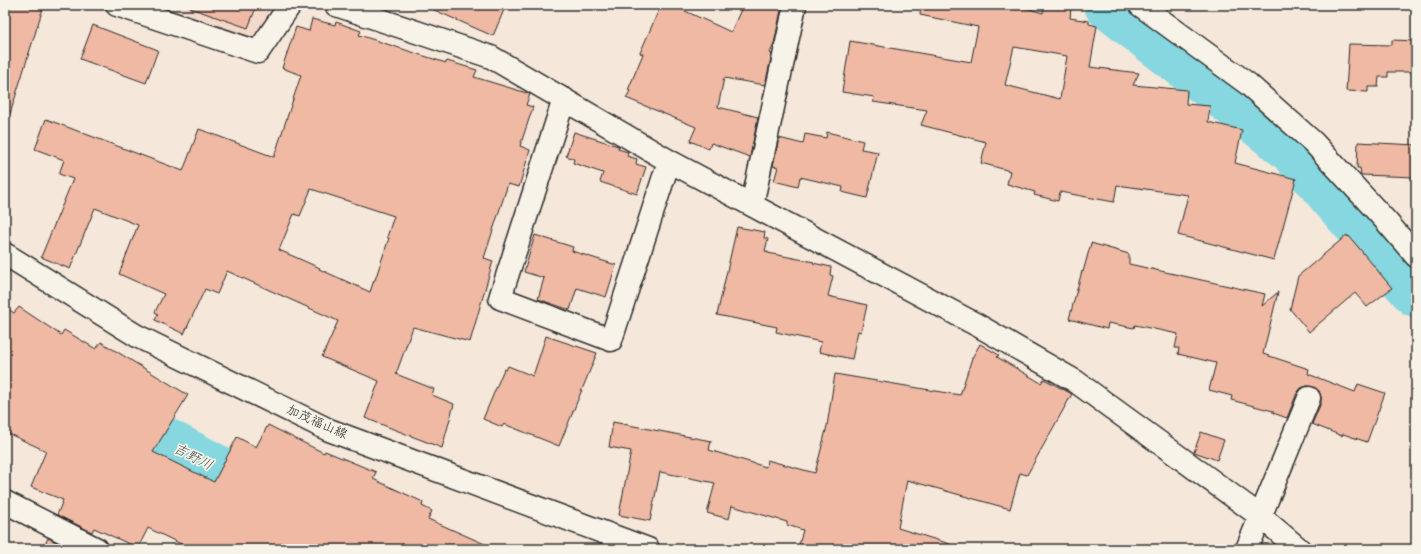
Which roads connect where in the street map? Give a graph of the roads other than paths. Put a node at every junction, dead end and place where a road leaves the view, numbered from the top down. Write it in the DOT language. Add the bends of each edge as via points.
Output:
graph roads {
  1 [pos="117,5"];
  2 [pos="290,5"];
  3 [pos="336,5"];
  4 [pos="795,5"];
  5 [pos="1140,5"];
  6 [pos="564,99"];
  7 [pos="670,161"];
  8 [pos="752,205"];
  9 [pos="5,254"];
  10 [pos="1416,256"];
  11 [pos="1309,398"];
  12 [pos="5,502"];
  13 [pos="1260,516"];
  14 [pos="97,549"];
  15 [pos="648,549"];
  16 [pos="1247,549"];
  17 [pos="1299,549"];
  1 -- 2 [label="street" via="258,52"];
  3 -- 6 [label="street" via="490,57"];
  4 -- 8 [label="street"];
  5 -- 10 [label="street" via="1248,84 1313,142"];
  6 -- 7 [label="street"];
  6 -- 7 [label="street" via="500,298 610,340"];
  7 -- 8 [label="street"];
  8 -- 13 [label="street" via="979,326 1075,381"];
  9 -- 15 [label="street, 加茂福山線" via="137,336 329,430"];
  11 -- 13 [label="street"];
  12 -- 14 [label="street"];
  13 -- 16 [label="street"];
  13 -- 17 [label="street"];
}
